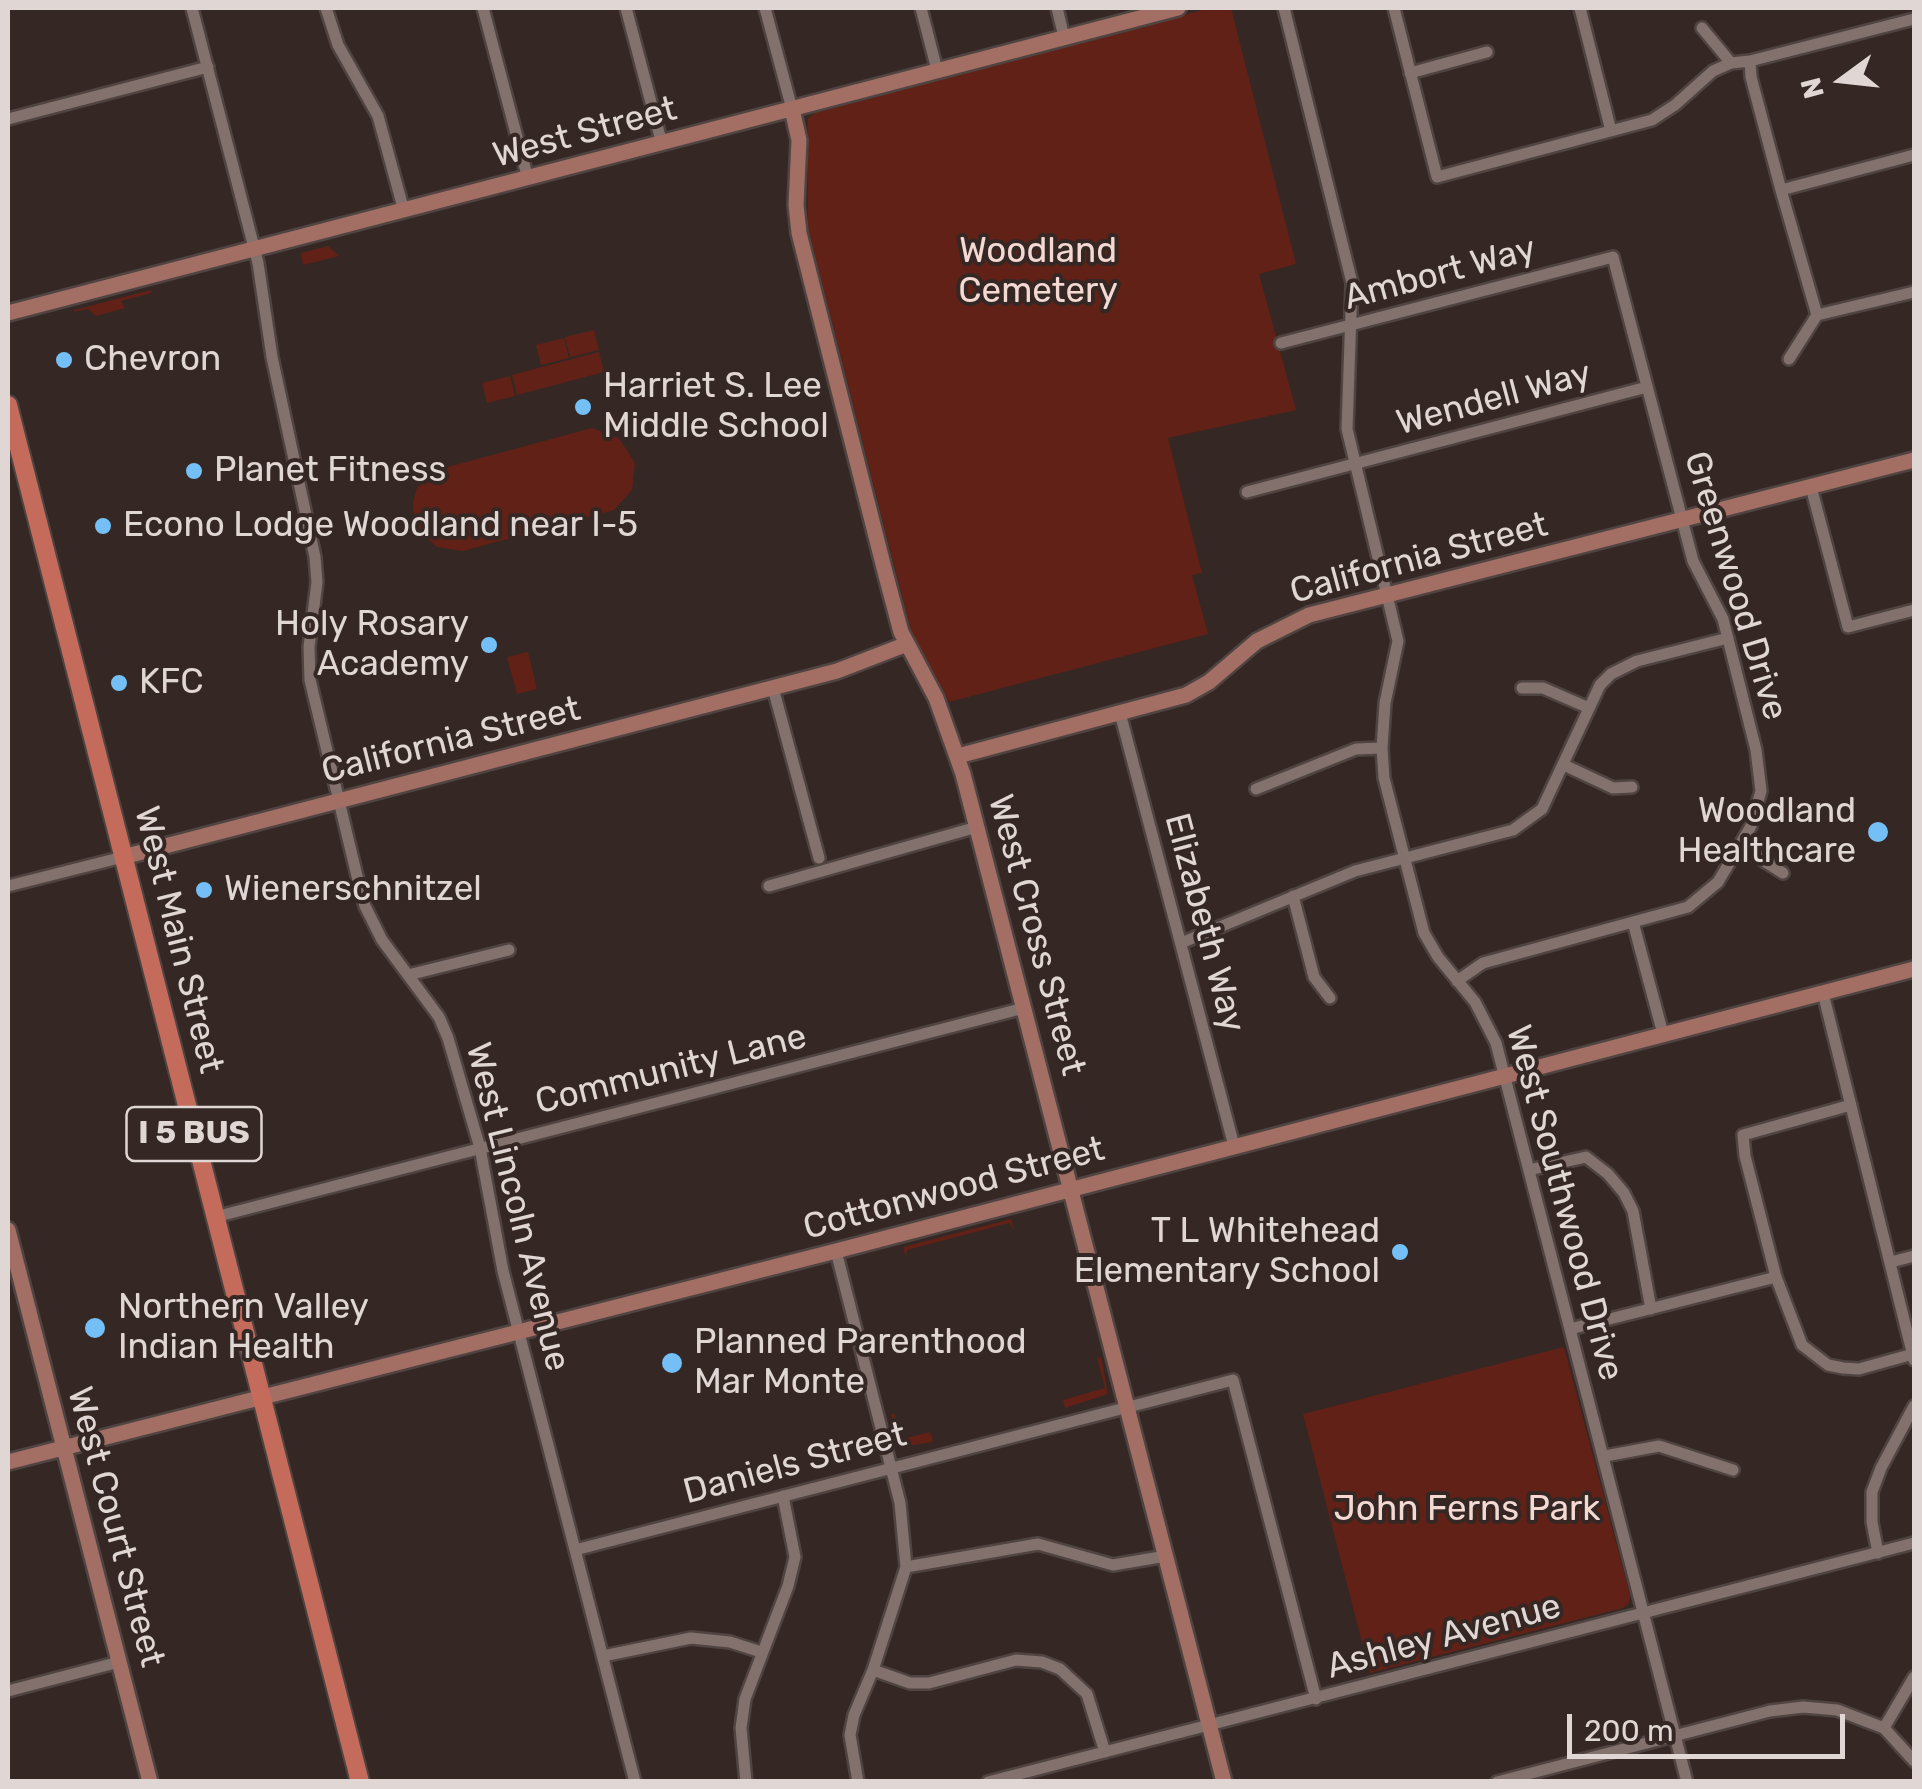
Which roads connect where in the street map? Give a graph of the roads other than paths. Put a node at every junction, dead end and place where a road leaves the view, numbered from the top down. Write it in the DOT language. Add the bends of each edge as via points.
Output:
graph roads {
  1 [pos="192,8"];
  2 [pos="326,8"];
  3 [pos="483,8"];
  4 [pos="626,8"];
  5 [pos="765,8"];
  6 [pos="920,8"];
  7 [pos="1057,8"];
  8 [pos="1172,8"];
  9 [pos="1284,8"];
  10 [pos="1394,8"];
  11 [pos="1580,8"];
  12 [pos="1914,19"];
  13 [pos="1702,28"];
  14 [pos="1064,37"];
  15 [pos="1487,52"];
  16 [pos="1750,62"];
  17 [pos="1731,63"];
  18 [pos="208,67"];
  19 [pos="937,70"];
  20 [pos="1410,72"];
  21 [pos="792,109"];
  22 [pos="8,119"];
  23 [pos="1611,132"];
  24 [pos="662,144"];
  25 [pos="1914,155"];
  26 [pos="528,179"];
  27 [pos="1781,190"];
  28 [pos="404,211"];
  29 [pos="255,250"];
  30 [pos="1613,257"];
  31 [pos="1914,292"];
  32 [pos="8,313"];
  33 [pos="1817,314"];
  34 [pos="1352,325"];
  35 [pos="1281,344"];
  36 [pos="1788,359"];
  37 [pos="1647,388"];
  38 [pos="8,405"];
  39 [pos="1914,460"];
  40 [pos="1355,464"];
  41 [pos="1811,487"];
  42 [pos="1248,492"];
  43 [pos="1682,520"];
  44 [pos="1388,594"];
  45 [pos="1914,610"];
  46 [pos="1728,638"];
  47 [pos="907,644"];
  48 [pos="773,688"];
  49 [pos="1522,688"];
  50 [pos="1589,708"];
  51 [pos="1120,713"];
  52 [pos="1382,748"];
  53 [pos="958,756"];
  54 [pos="1564,764"];
  55 [pos="1632,787"];
  56 [pos="1256,789"];
  57 [pos="338,801"];
  58 [pos="978,827"];
  59 [pos="1740,846"];
  60 [pos="123,857"];
  61 [pos="819,858"];
  62 [pos="1403,858"];
  63 [pos="1783,873"];
  64 [pos="8,886"];
  65 [pos="769,886"];
  66 [pos="1293,896"];
  67 [pos="1634,922"];
  68 [pos="1180,943"];
  69 [pos="509,950"];
  70 [pos="1914,968"];
  71 [pos="408,975"];
  72 [pos="1457,982"];
  73 [pos="1823,992"];
  74 [pos="1330,998"];
  75 [pos="1024,1008"];
  76 [pos="1663,1034"];
  77 [pos="1505,1076"];
  78 [pos="1851,1105"];
  79 [pos="1234,1146"];
  80 [pos="480,1148"];
  81 [pos="1529,1170"];
  82 [pos="1071,1190"];
  83 [pos="216,1217"];
  84 [pos="8,1230"];
  85 [pos="836,1251"];
  86 [pos="1914,1256"];
  87 [pos="1891,1262"];
  88 [pos="1776,1277"];
  89 [pos="1651,1308"];
  90 [pos="1570,1330"];
  91 [pos="519,1332"];
  92 [pos="1914,1357"];
  93 [pos="262,1398"];
  94 [pos="1126,1406"];
  95 [pos="1914,1406"];
  96 [pos="64,1448"];
  97 [pos="1604,1456"];
  98 [pos="8,1462"];
  99 [pos="890,1468"];
  100 [pos="1733,1470"];
  101 [pos="783,1496"];
  102 [pos="1914,1544"];
  103 [pos="575,1550"];
  104 [pos="1878,1553"];
  105 [pos="1166,1556"];
  106 [pos="906,1567"];
  107 [pos="1646,1613"];
  108 [pos="761,1652"];
  109 [pos="602,1656"];
  110 [pos="119,1662"];
  111 [pos="873,1670"];
  112 [pos="1914,1678"];
  113 [pos="8,1691"];
  114 [pos="1316,1699"];
  115 [pos="1210,1726"];
  116 [pos="1884,1728"];
  117 [pos="1676,1735"];
  118 [pos="1105,1752"];
  119 [pos="1914,1760"];
  120 [pos="1522,1778"];
  121 [pos="150,1782"];
  122 [pos="360,1782"];
  123 [pos="635,1782"];
  124 [pos="746,1782"];
  125 [pos="858,1782"];
  126 [pos="988,1782"];
  127 [pos="1224,1782"];
  128 [pos="1496,1782"];
  129 [pos="1687,1782"];
  1 -- 18 [label="street, West Lincoln Avenue"];
  2 -- 28 [label="street" via="338,45 378,116"];
  3 -- 26 [label="street"];
  4 -- 24 [label="street"];
  5 -- 21 [label="street"];
  6 -- 19 [label="street"];
  7 -- 14 [label="street"];
  8 -- 14 [label="street, West Street"];
  9 -- 34 [label="street, West Southwood Drive" via="1347,258"];
  10 -- 20 [label="street"];
  11 -- 23 [label="street"];
  12 -- 16 [label="street"];
  13 -- 17 [label="street"];
  14 -- 19 [label="street, West Street"];
  15 -- 20 [label="street"];
  16 -- 17 [label="street"];
  16 -- 27 [label="street"];
  17 -- 23 [label="street" via="1652,120"];
  18 -- 22 [label="street"];
  18 -- 29 [label="street, West Lincoln Avenue"];
  19 -- 21 [label="street, West Street"];
  20 -- 23 [label="street" via="1437,176"];
  21 -- 24 [label="street, West Street"];
  21 -- 47 [label="street, West Cross Street" via="799,140 799,232"];
  24 -- 26 [label="street, West Street"];
  25 -- 27 [label="street"];
  26 -- 28 [label="street, West Street"];
  27 -- 33 [label="street"];
  28 -- 29 [label="street, West Street"];
  29 -- 32 [label="street, West Street"];
  29 -- 57 [label="street, West Lincoln Avenue" via="315,557 309,667"];
  30 -- 34 [label="street, Ambort Way"];
  30 -- 37 [label="street, Greenwood Drive"];
  31 -- 33 [label="street"];
  33 -- 36 [label="street"];
  34 -- 35 [label="street, Ambort Way"];
  34 -- 40 [label="street, West Southwood Drive" via="1346,406"];
  37 -- 40 [label="street, Wendell Way"];
  37 -- 43 [label="street, Greenwood Drive"];
  38 -- 60 [label="main road, West Main Street / I 5 BUS"];
  39 -- 41 [label="street, California Street"];
  40 -- 42 [label="street, Wendell Way"];
  40 -- 44 [label="street, West Southwood Drive"];
  41 -- 43 [label="street, California Street"];
  41 -- 45 [label="street" via="1848,627"];
  43 -- 44 [label="street, California Street"];
  43 -- 46 [label="street, Greenwood Drive" via="1698,577"];
  44 -- 51 [label="street, California Street" via="1294,621 1247,648 1194,692"];
  44 -- 52 [label="street, West Southwood Drive" via="1398,641"];
  46 -- 50 [label="street" via="1624,665 1600,686"];
  46 -- 59 [label="street, Greenwood Drive" via="1760,771 1758,808"];
  47 -- 48 [label="street, California Street" via="853,667"];
  47 -- 53 [label="street, West Cross Street"];
  48 -- 57 [label="street, California Street"];
  48 -- 61 [label="street"];
  49 -- 50 [label="street" via="1543,688"];
  50 -- 54 [label="street"];
  51 -- 53 [label="street, California Street"];
  51 -- 68 [label="street, Elizabeth Way"];
  52 -- 56 [label="street" via="1356,749"];
  52 -- 62 [label="street, West Southwood Drive"];
  53 -- 58 [label="street, West Cross Street"];
  54 -- 55 [label="street" via="1613,788"];
  54 -- 62 [label="street" via="1542,809 1512,830"];
  57 -- 60 [label="street, California Street"];
  57 -- 71 [label="street, West Lincoln Avenue" via="365,906"];
  58 -- 65 [label="street"];
  58 -- 75 [label="street, West Cross Street"];
  59 -- 63 [label="street"];
  59 -- 67 [label="street, Greenwood Drive" via="1702,898"];
  60 -- 64 [label="street, California Street"];
  60 -- 83 [label="main road, West Main Street / I 5 BUS"];
  62 -- 66 [label="street"];
  62 -- 72 [label="street, West Southwood Drive" via="1424,933"];
  66 -- 68 [label="street"];
  66 -- 74 [label="street" via="1314,976"];
  67 -- 72 [label="street, Greenwood Drive" via="1483,963"];
  67 -- 76 [label="street"];
  68 -- 79 [label="street, Elizabeth Way"];
  69 -- 71 [label="street"];
  70 -- 73 [label="street, Cottonwood Street"];
  71 -- 80 [label="street, West Lincoln Avenue" via="448,1038"];
  72 -- 77 [label="street, West Southwood Drive" via="1490,1026"];
  73 -- 76 [label="street, Cottonwood Street"];
  73 -- 78 [label="street"];
  75 -- 80 [label="street, Community Lane"];
  75 -- 82 [label="street, West Cross Street"];
  76 -- 77 [label="street, Cottonwood Street"];
  77 -- 79 [label="street, Cottonwood Street"];
  77 -- 81 [label="street, West Southwood Drive"];
  78 -- 87 [label="street"];
  78 -- 88 [label="street" via="1744,1135"];
  79 -- 82 [label="street, Cottonwood Street"];
  80 -- 83 [label="street, Community Lane"];
  80 -- 91 [label="street, West Lincoln Avenue"];
  81 -- 89 [label="street" via="1586,1157 1608,1174 1633,1212"];
  81 -- 90 [label="street, West Southwood Drive"];
  82 -- 85 [label="street, Cottonwood Street"];
  82 -- 94 [label="street, West Cross Street"];
  83 -- 93 [label="main road, West Main Street / I 5 BUS"];
  84 -- 96 [label="street, West Court Street"];
  85 -- 91 [label="street, Cottonwood Street"];
  85 -- 99 [label="street"];
  86 -- 87 [label="street"];
  87 -- 92 [label="street"];
  88 -- 89 [label="street"];
  88 -- 92 [label="street" via="1802,1345 1828,1365 1860,1369"];
  89 -- 90 [label="street"];
  90 -- 97 [label="street, West Southwood Drive"];
  91 -- 93 [label="street, Cottonwood Street"];
  91 -- 103 [label="street, West Lincoln Avenue"];
  93 -- 96 [label="street, Cottonwood Street"];
  93 -- 122 [label="main road, West Main Street / I 5 BUS"];
  94 -- 99 [label="street, Daniels Street"];
  94 -- 105 [label="street, West Cross Street"];
  94 -- 114 [label="street, Daniels Street" via="1233,1380"];
  95 -- 104 [label="street" via="1872,1492"];
  96 -- 98 [label="street, Cottonwood Street"];
  96 -- 110 [label="street, West Court Street"];
  97 -- 100 [label="street" via="1659,1446"];
  97 -- 107 [label="street, West Southwood Drive"];
  99 -- 101 [label="street, Daniels Street"];
  99 -- 106 [label="street"];
  101 -- 103 [label="street, Daniels Street"];
  101 -- 108 [label="street" via="795,1557"];
  102 -- 104 [label="street, Ashley Avenue"];
  103 -- 109 [label="street, West Lincoln Avenue"];
  104 -- 107 [label="street, Ashley Avenue"];
  105 -- 106 [label="street" via="1113,1564 1038,1544"];
  105 -- 115 [label="street, West Cross Street"];
  106 -- 111 [label="street"];
  107 -- 114 [label="street, Ashley Avenue"];
  107 -- 117 [label="street, West Southwood Drive"];
  108 -- 109 [label="street" via="691,1638"];
  108 -- 124 [label="street" via="741,1728"];
  109 -- 123 [label="street, West Lincoln Avenue"];
  110 -- 113 [label="street"];
  110 -- 121 [label="street, West Court Street"];
  111 -- 118 [label="street" via="929,1683 1016,1660 1042,1662 1087,1694"];
  111 -- 125 [label="street" via="850,1735"];
  112 -- 116 [label="street"];
  114 -- 115 [label="street, Ashley Avenue"];
  115 -- 118 [label="street, Ashley Avenue"];
  115 -- 127 [label="street, West Cross Street"];
  116 -- 117 [label="street" via="1837,1710 1803,1708"];
  116 -- 119 [label="street"];
  117 -- 120 [label="street"];
  117 -- 129 [label="street, West Southwood Drive"];
  118 -- 126 [label="street, Ashley Avenue"];
  120 -- 128 [label="street"];
}
